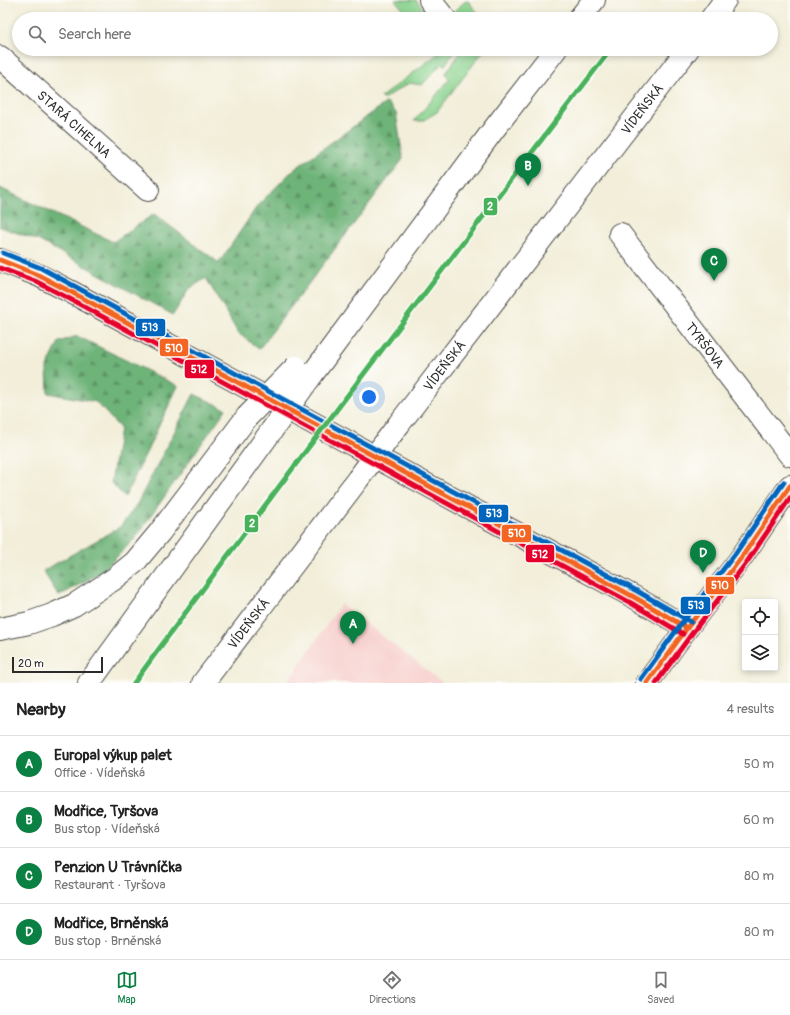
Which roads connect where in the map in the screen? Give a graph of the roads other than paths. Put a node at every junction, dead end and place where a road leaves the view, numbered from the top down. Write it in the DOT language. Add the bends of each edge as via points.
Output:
graph roads {
  1 [pos="430,0"];
  2 [pos="594,0"];
  3 [pos="725,0"];
  4 [pos="439,12"];
  5 [pos="585,12"];
  6 [pos="716,12"];
  7 [pos="551,56"];
  8 [pos="683,56"];
  9 [pos="0,57"];
  10 [pos="148,190"];
  11 [pos="620,234"];
  12 [pos="0,260"];
  13 [pos="304,372"];
  14 [pos="790,455"];
  15 [pos="790,486"];
  16 [pos="687,628"];
  17 [pos="0,629"];
  18 [pos="89,683"];
  19 [pos="203,683"];
  20 [pos="647,683"];
  1 -- 4 [label="main road"];
  2 -- 5 [label="main road"];
  3 -- 6 [label="main road"];
  7 -- 13 [label="main road" via="357,315"];
  8 -- 19 [label="main road, VÍDEŇSKÁ, bridge"];
  9 -- 10 [label="main road, STARÁ CIHELNA"];
  11 -- 14 [label="main road, TYRŠOVA"];
  12 -- 16 [label="main road" via="73,293"];
  13 -- 17 [label="main road, bridge" via="247,416 135,562 74,605 29,623"];
  13 -- 18 [label="main road, bridge" via="272,430"];
  15 -- 16 [label="main road" via="741,558"];
  16 -- 20 [label="main road"];
}
